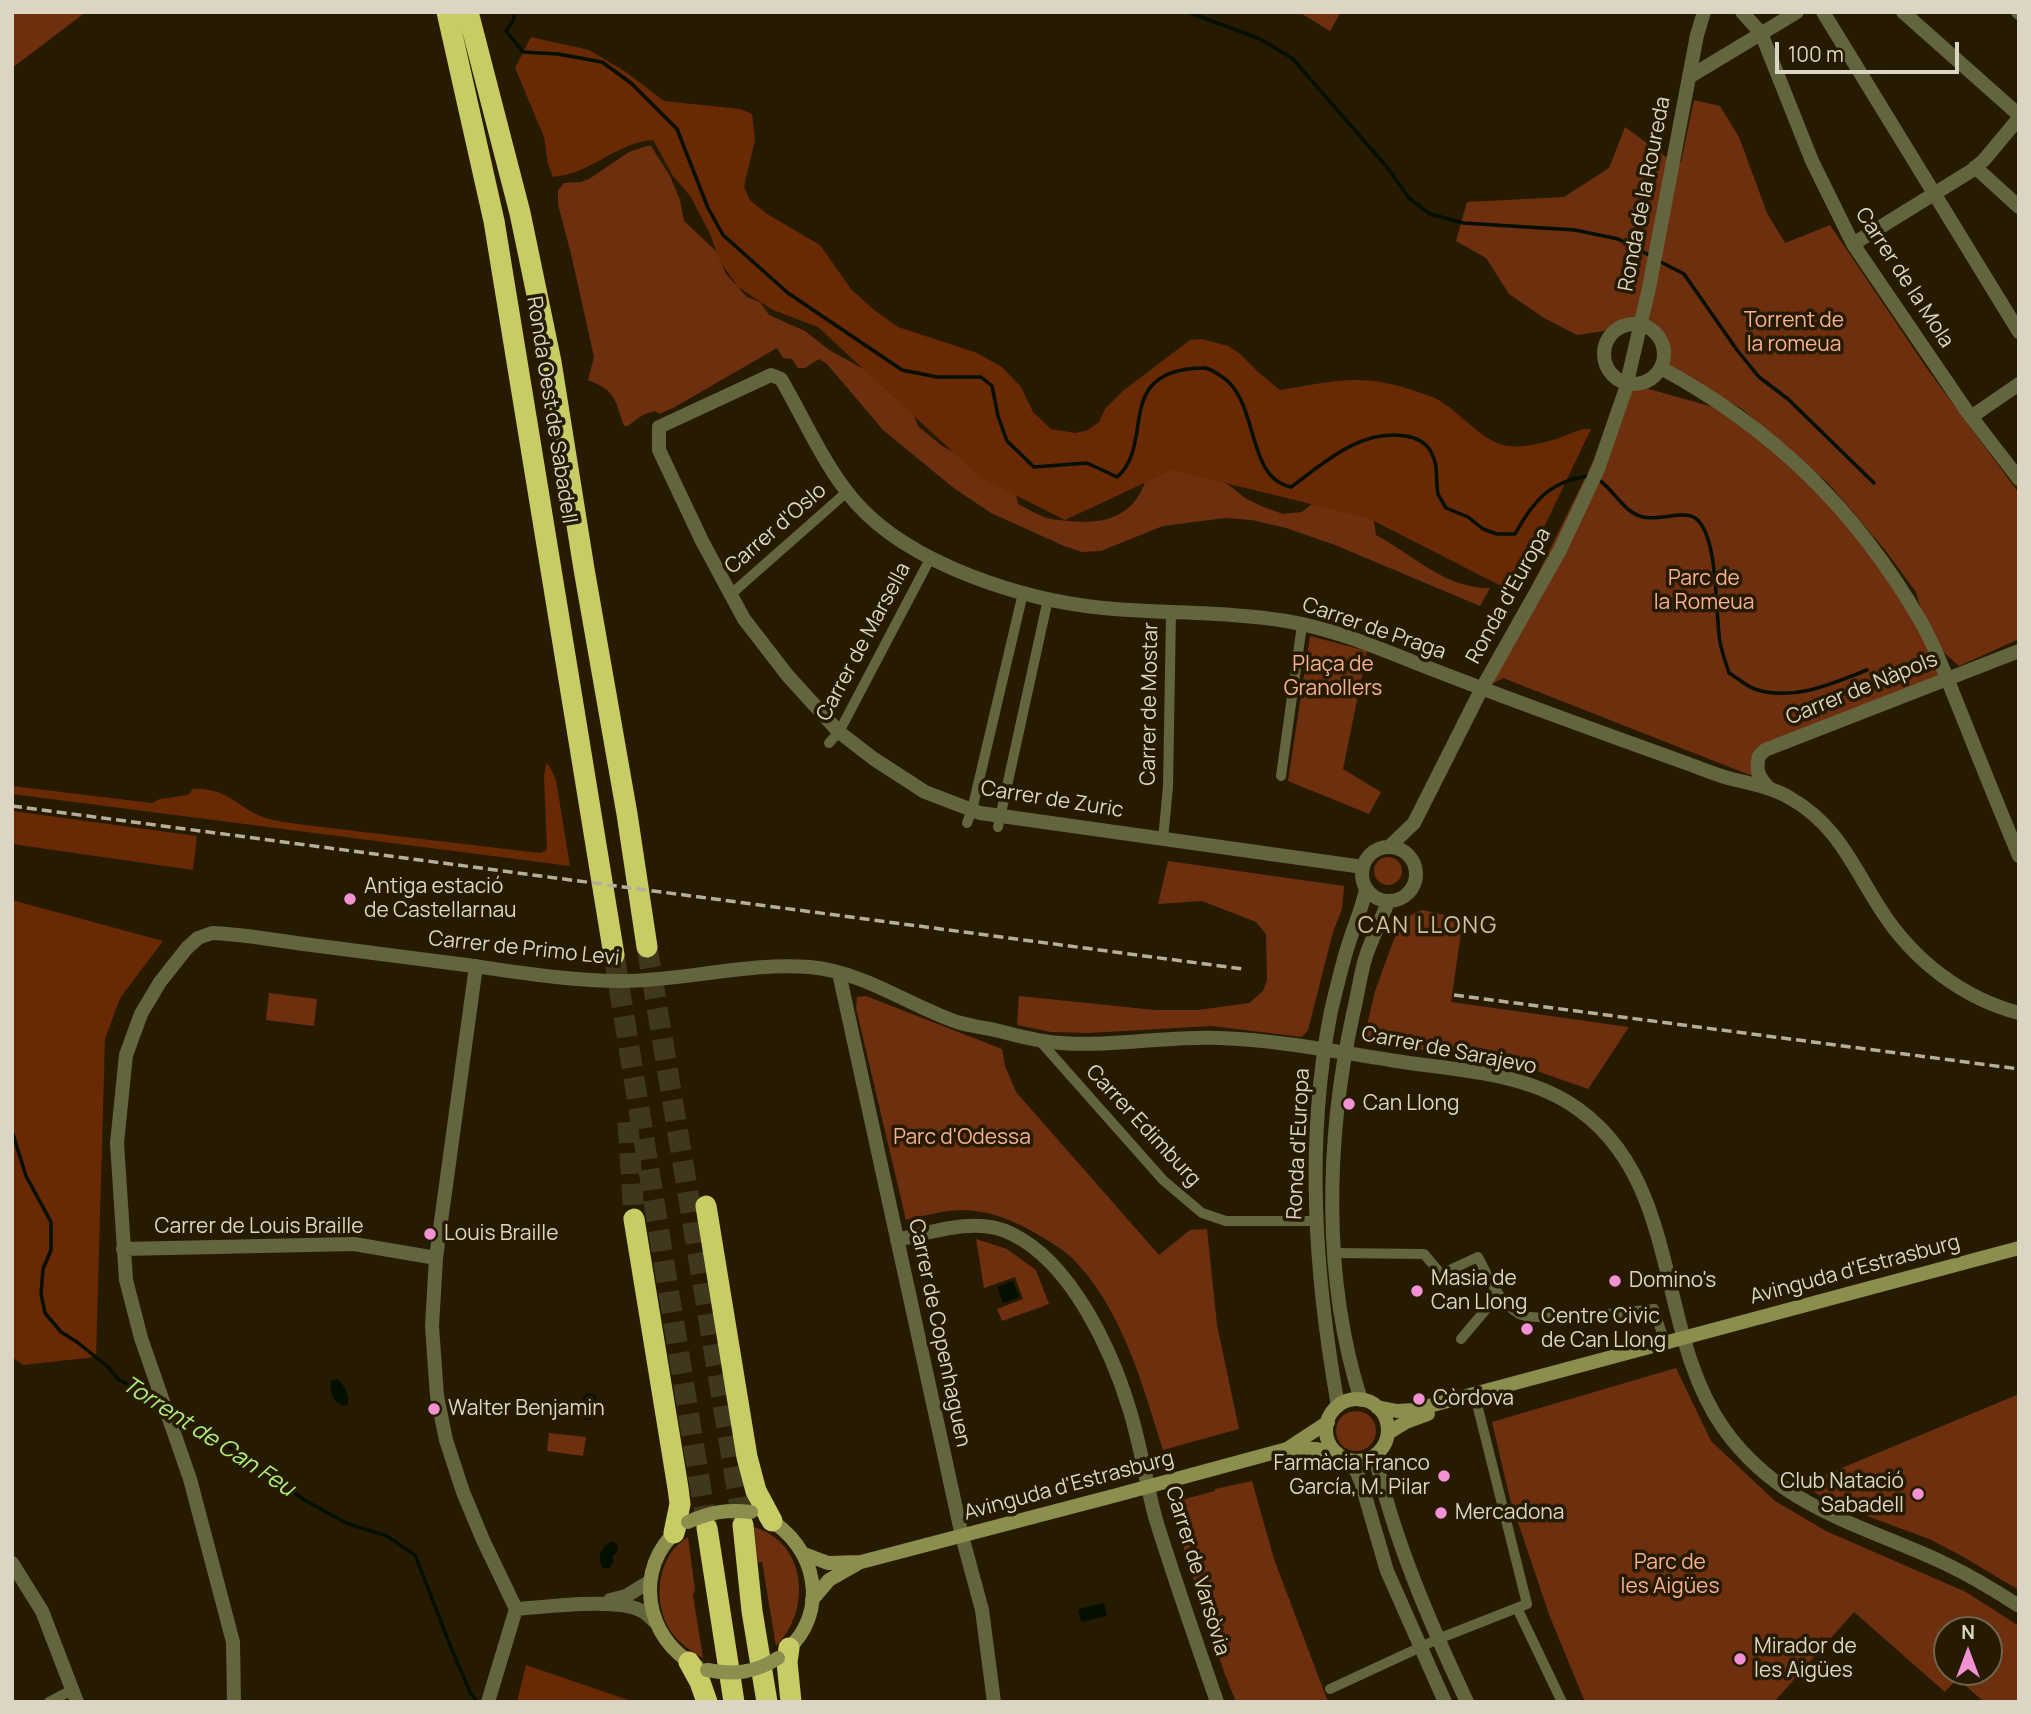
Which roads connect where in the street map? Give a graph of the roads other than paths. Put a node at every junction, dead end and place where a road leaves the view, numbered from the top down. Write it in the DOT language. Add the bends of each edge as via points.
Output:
graph roads {
  1 [pos="447,12"];
  2 [pos="468,12"];
  3 [pos="1704,12"];
  4 [pos="1742,12"];
  5 [pos="1797,12"];
  6 [pos="1823,12"];
  7 [pos="1903,12"];
  8 [pos="1761,33"];
  9 [pos="1689,77"];
  10 [pos="2019,117"];
  11 [pos="1975,167"];
  12 [pos="1935,194"];
  13 [pos="2019,207"];
  14 [pos="1853,244"];
  15 [pos="1639,325"];
  16 [pos="2019,332"];
  17 [pos="1661,368"];
  18 [pos="781,379"];
  19 [pos="1627,383"];
  20 [pos="2019,384"];
  21 [pos="1971,417"];
  22 [pos="2019,479"];
  23 [pos="848,491"];
  24 [pos="931,557"];
  25 [pos="1023,593"];
  26 [pos="730,595"];
  27 [pos="1048,598"];
  28 [pos="1171,612"];
  29 [pos="1303,625"];
  30 [pos="2019,651"];
  31 [pos="1947,678"];
  32 [pos="1481,690"];
  33 [pos="839,732"];
  34 [pos="829,743"];
  35 [pos="1280,776"];
  36 [pos="1771,790"];
  37 [pos="969,816"];
  38 [pos="999,821"];
  39 [pos="1414,823"];
  40 [pos="1163,839"];
  41 [pos="1389,847"];
  42 [pos="2019,856"];
  43 [pos="1413,861"];
  44 [pos="1363,867"];
  45 [pos="1366,889"];
  46 [pos="1388,902"];
  47 [pos="647,947"];
  48 [pos="614,955"];
  49 [pos="475,966"];
  50 [pos="740,970"];
  51 [pos="839,973"];
  52 [pos="2019,1013"];
  53 [pos="1038,1040"];
  54 [pos="1325,1050"];
  55 [pos="1345,1053"];
  56 [pos="706,1206"];
  57 [pos="634,1219"];
  58 [pos="1315,1221"];
  59 [pos="897,1240"];
  60 [pos="2019,1248"];
  61 [pos="123,1249"];
  62 [pos="1336,1253"];
  63 [pos="2019,1256"];
  64 [pos="436,1258"];
  65 [pos="1498,1295"];
  66 [pos="1461,1339"];
  67 [pos="1686,1341"];
  68 [pos="1664,1343"];
  69 [pos="1361,1400"];
  70 [pos="1476,1400"];
  71 [pos="1338,1406"];
  72 [pos="1377,1407"];
  73 [pos="1328,1422"];
  74 [pos="1388,1433"];
  75 [pos="1287,1449"];
  76 [pos="1337,1453"];
  77 [pos="1375,1455"];
  78 [pos="1352,1461"];
  79 [pos="1148,1487"];
  80 [pos="747,1519"];
  81 [pos="772,1521"];
  82 [pos="690,1527"];
  83 [pos="962,1536"];
  84 [pos="804,1554"];
  85 [pos="861,1562"];
  86 [pos="12,1563"];
  87 [pos="649,1582"];
  88 [pos="812,1600"];
  89 [pos="592,1604"];
  90 [pos="2019,1606"];
  91 [pos="1517,1608"];
  92 [pos="516,1609"];
  93 [pos="654,1622"];
  94 [pos="1438,1639"];
  95 [pos="1420,1647"];
  96 [pos="784,1653"];
  97 [pos="698,1666"];
  98 [pos="1330,1689"];
  99 [pos="74,1696"];
  100 [pos="49,1702"];
  101 [pos="233,1702"];
  102 [pos="488,1702"];
  103 [pos="707,1702"];
  104 [pos="734,1702"];
  105 [pos="766,1702"];
  106 [pos="791,1702"];
  107 [pos="994,1702"];
  108 [pos="1217,1702"];
  109 [pos="1445,1702"];
  110 [pos="1467,1702"];
  111 [pos="1562,1702"];
  1 -- 48 [label="highway, Ronda Oest de Sabadell" via="496,233"];
  2 -- 47 [label="highway, Ronda Oest de Sabadell" via="504,144 549,349"];
  3 -- 9 [label="street, Ronda de la Roureda"];
  4 -- 8 [label="street, Carrer de la Mola"];
  5 -- 8 [label="street"];
  6 -- 12 [label="street"];
  7 -- 10 [label="street"];
  8 -- 9 [label="street"];
  8 -- 14 [label="street, Carrer de la Mola" via="1812,160"];
  9 -- 15 [label="street, Ronda de la Roureda"];
  10 -- 11 [label="street"];
  11 -- 12 [label="street"];
  11 -- 13 [label="street"];
  12 -- 14 [label="street"];
  12 -- 16 [label="street"];
  14 -- 21 [label="street, Carrer de la Mola"];
  15 -- 17 [label="street" via="1661,341"];
  15 -- 19 [label="street, Ronda de la Roureda"];
  15 -- 19 [label="street" via="1613,333 1605,348 1609,371"];
  17 -- 19 [label="street" via="1646,382"];
  17 -- 31 [label="street" via="1738,414 1843,510 1921,622"];
  18 -- 23 [label="street, Carrer de Praga"];
  18 -- 26 [label="street, Carrer de Zuric" via="771,375 659,427 659,450"];
  19 -- 32 [label="street, Ronda d'Europa" via="1598,469 1560,550"];
  20 -- 21 [label="street"];
  21 -- 22 [label="street, Carrer de la Mola"];
  23 -- 24 [label="street, Carrer de Praga" via="887,529"];
  23 -- 26 [label="street, Carrer d'Oslo"];
  24 -- 25 [label="street, Carrer de Praga" via="980,580"];
  24 -- 33 [label="street, Carrer de Marsella"];
  25 -- 27 [label="street, Carrer de Praga"];
  25 -- 37 [label="street"];
  26 -- 33 [label="street, Carrer de Zuric" via="788,676"];
  27 -- 28 [label="street, Carrer de Praga" via="1100,608"];
  27 -- 38 [label="street"];
  28 -- 29 [label="street, Carrer de Praga" via="1244,615"];
  28 -- 40 [label="street, Carrer de Mostar"];
  29 -- 32 [label="street, Carrer de Praga" via="1359,641"];
  29 -- 35 [label="street"];
  30 -- 31 [label="street, Carrer de Nàpols"];
  31 -- 36 [label="street, Carrer de Nàpols" via="1765,750 1759,756 1757,773"];
  31 -- 42 [label="street"];
  32 -- 36 [label="street, Carrer de Praga"];
  32 -- 39 [label="street, Ronda d'Europa"];
  33 -- 34 [label="street, Carrer de Marsella"];
  33 -- 37 [label="street, Carrer de Zuric" via="925,792"];
  36 -- 52 [label="street, Carrer de Praga" via="1825,823 1882,913 1922,959 1957,988"];
  37 -- 38 [label="street, Carrer de Zuric"];
  38 -- 40 [label="street, Carrer de Zuric"];
  39 -- 41 [label="street, Ronda d'Europa"];
  39 -- 43 [label="street, Ronda d'Europa"];
  40 -- 44 [label="street, Carrer de Zuric"];
  41 -- 43 [label="street" via="1403,851"];
  41 -- 44 [label="street, Ronda d'Europa" via="1373,853"];
  43 -- 46 [label="street, Ronda d'Europa" via="1415,885 1404,897"];
  44 -- 45 [label="street, Ronda d'Europa"];
  45 -- 46 [label="street"];
  45 -- 54 [label="street, Ronda d'Europa" via="1347,948"];
  46 -- 55 [label="street, Ronda d'Europa" via="1366,958"];
  49 -- 50 [label="street, Carrer de Primo Levi" via="620,981"];
  49 -- 61 [label="street, Carrer de Primo Levi" via="220,933 198,938 148,999 126,1055 117,1143"];
  49 -- 64 [label="street"];
  50 -- 51 [label="street, Carrer de Sarajevo" via="813,967"];
  51 -- 53 [label="street, Carrer de Sarajevo" via="958,1022"];
  51 -- 59 [label="street, Carrer de Copenhaguen"];
  53 -- 54 [label="street, Carrer de Sarajevo" via="1216,1038"];
  53 -- 58 [label="street, Carrer Edimburg" via="1163,1180 1202,1213 1226,1221"];
  54 -- 55 [label="street, Carrer de Sarajevo"];
  54 -- 58 [label="street, Ronda d'Europa" via="1318,1109"];
  55 -- 62 [label="street, Ronda d'Europa" via="1337,1112"];
  55 -- 67 [label="street, Carrer de Sarajevo" via="1535,1086 1595,1123 1625,1156 1650,1207"];
  56 -- 81 [label="highway" via="747,1457 756,1491"];
  57 -- 82 [label="highway" via="680,1504"];
  58 -- 71 [label="street, Ronda d'Europa"];
  59 -- 79 [label="street, Carrer de Varsòvia" via="982,1226 1011,1233 1040,1253 1082,1304 1113,1365"];
  59 -- 83 [label="street, Carrer de Copenhaguen"];
  60 -- 67 [label="main road, Avinguda d'Estrasburg"];
  61 -- 64 [label="street, Carrer de Louis Braille" via="354,1244"];
  61 -- 101 [label="street" via="141,1338 190,1479 233,1642"];
  62 -- 65 [label="street" via="1424,1254 1441,1275 1478,1257"];
  62 -- 69 [label="street, Ronda d'Europa" via="1339,1299"];
  63 -- 67 [label="main road, Avinguda d'Estrasburg"];
  64 -- 92 [label="street" via="432,1326 446,1440 463,1492"];
  65 -- 66 [label="street"];
  65 -- 68 [label="street" via="1521,1316 1589,1317 1654,1310"];
  67 -- 68 [label="main road, Avinguda d'Estrasburg"];
  67 -- 70 [label="main road, Avinguda d'Estrasburg"];
  67 -- 90 [label="street, Carrer de Sarajevo" via="1699,1383 1723,1428 1783,1488 1829,1516 1948,1565"];
  68 -- 72 [label="main road, Avinguda d'Estrasburg" via="1414,1410"];
  69 -- 71 [label="main road"];
  69 -- 72 [label="main road"];
  70 -- 74 [label="main road, Avinguda d'Estrasburg" via="1421,1416"];
  70 -- 91 [label="street" via="1527,1604"];
  71 -- 73 [label="main road"];
  72 -- 74 [label="main road" via="1386,1419"];
  73 -- 75 [label="main road, Avinguda d'Estrasburg"];
  73 -- 76 [label="main road" via="1328,1439"];
  74 -- 77 [label="main road"];
  75 -- 76 [label="main road, Avinguda d'Estrasburg"];
  75 -- 79 [label="main road, Avinguda d'Estrasburg"];
  76 -- 78 [label="main road"];
  77 -- 78 [label="main road"];
  77 -- 94 [label="street" via="1382,1488"];
  78 -- 95 [label="street" via="1387,1571"];
  79 -- 83 [label="main road, Avinguda d'Estrasburg"];
  79 -- 108 [label="street, Carrer de Varsòvia"];
  80 -- 81 [label="main road"];
  80 -- 82 [label="main road, bridge" via="721,1511"];
  80 -- 105 [label="highway" via="752,1611"];
  81 -- 84 [label="main road" via="788,1532"];
  82 -- 87 [label="main road" via="654,1562"];
  82 -- 104 [label="highway"];
  83 -- 85 [label="main road, Avinguda d'Estrasburg"];
  83 -- 107 [label="street, Carrer de Copenhaguen" via="982,1610"];
  84 -- 85 [label="main road, Avinguda d'Estrasburg" via="828,1563"];
  84 -- 88 [label="main road"];
  85 -- 88 [label="main road, Avinguda d'Estrasburg" via="829,1580"];
  86 -- 99 [label="street" via="42,1611"];
  87 -- 89 [label="street" via="626,1596"];
  87 -- 93 [label="main road"];
  88 -- 96 [label="main road" via="808,1621"];
  89 -- 92 [label="street"];
  89 -- 93 [label="street" via="626,1605"];
  91 -- 94 [label="street"];
  91 -- 111 [label="street"];
  92 -- 102 [label="street"];
  93 -- 97 [label="main road" via="676,1653"];
  94 -- 95 [label="street"];
  94 -- 110 [label="street"];
  95 -- 98 [label="street"];
  95 -- 109 [label="street"];
  96 -- 97 [label="main road, bridge" via="768,1665 733,1674"];
  96 -- 106 [label="highway"];
  97 -- 103 [label="highway"];
  99 -- 100 [label="street"];
}
